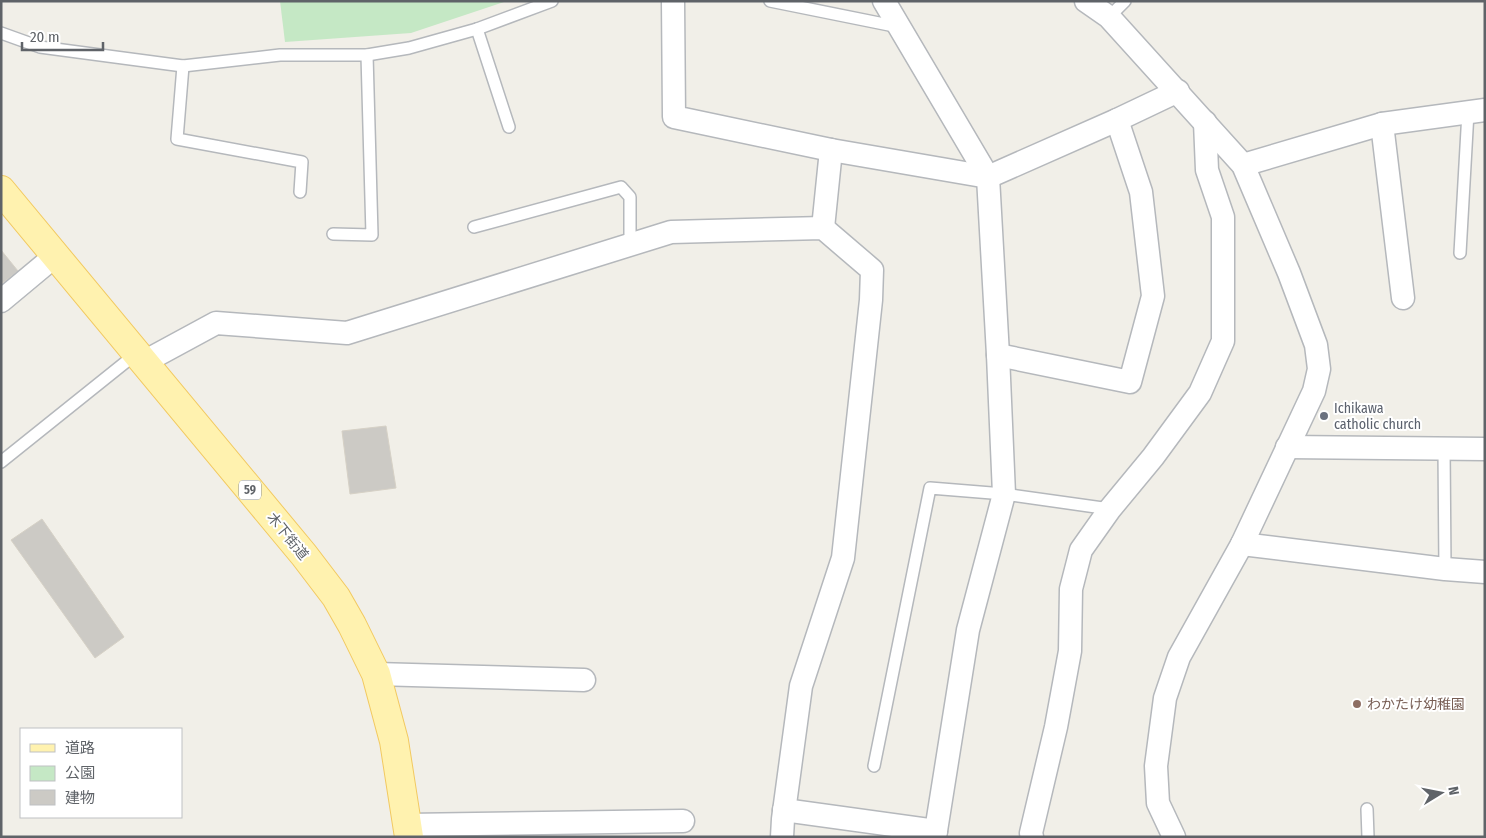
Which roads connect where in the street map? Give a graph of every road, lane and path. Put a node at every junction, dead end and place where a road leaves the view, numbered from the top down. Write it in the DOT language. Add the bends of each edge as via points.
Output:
graph roads {
  1 [pos="552,1"];
  2 [pos="674,1"];
  3 [pos="770,1"];
  4 [pos="884,1"];
  5 [pos="1086,1"];
  6 [pos="1125,1"];
  7 [pos="1109,17"];
  8 [pos="900,28"];
  9 [pos="477,29"];
  10 [pos="1,33"];
  11 [pos="367,55"];
  12 [pos="183,66"];
  13 [pos="1178,91"];
  14 [pos="1476,111"];
  15 [pos="1116,120"];
  16 [pos="1205,122"];
  17 [pos="1382,124"];
  18 [pos="509,127"];
  19 [pos="831,150"];
  20 [pos="1243,165"];
  21 [pos="988,176"];
  22 [pos="1,190"];
  23 [pos="300,192"];
  24 [pos="474,227"];
  25 [pos="823,228"];
  26 [pos="333,234"];
  27 [pos="630,245"];
  28 [pos="1460,253"];
  29 [pos="55,256"];
  30 [pos="1403,298"];
  31 [pos="1,301"];
  32 [pos="998,355"];
  33 [pos="140,358"];
  34 [pos="1287,447"];
  35 [pos="1444,448"];
  36 [pos="1485,449"];
  37 [pos="1,462"];
  38 [pos="1004,494"];
  39 [pos="1110,509"];
  40 [pos="1242,544"];
  41 [pos="1445,569"];
  42 [pos="1485,572"];
  43 [pos="376,674"];
  44 [pos="584,680"];
  45 [pos="874,766"];
  46 [pos="1367,809"];
  47 [pos="784,810"];
  48 [pos="683,821"];
  49 [pos="408,831"];
  50 [pos="936,834"];
  51 [pos="782,837"];
  52 [pos="1032,837"];
  53 [pos="1174,837"];
  54 [pos="1368,837"];
  1 -- 9 [label="lane"];
  2 -- 19 [label="street" via="674,117"];
  3 -- 8 [label="lane"];
  4 -- 8 [label="street"];
  5 -- 7 [label="street"];
  6 -- 7 [label="lane"];
  7 -- 13 [label="street"];
  8 -- 21 [label="street"];
  9 -- 11 [label="lane" via="409,48"];
  9 -- 18 [label="lane"];
  10 -- 12 [label="lane" via="40,47"];
  11 -- 12 [label="lane" via="280,55"];
  11 -- 26 [label="lane" via="372,235"];
  12 -- 23 [label="lane" via="177,139 302,162"];
  13 -- 15 [label="street"];
  13 -- 16 [label="street"];
  14 -- 17 [label="street"];
  14 -- 28 [label="lane"];
  15 -- 21 [label="street"];
  15 -- 32 [label="street" via="1141,192 1152,296 1130,382"];
  16 -- 20 [label="street"];
  16 -- 39 [label="street" via="1207,170 1223,217 1223,341 1200,392"];
  17 -- 20 [label="street"];
  17 -- 30 [label="street"];
  19 -- 21 [label="street"];
  19 -- 25 [label="street"];
  20 -- 34 [label="street" via="1316,345 1319,369 1314,391"];
  21 -- 32 [label="street"];
  22 -- 29 [label="main road, 木下街道 / 59"];
  24 -- 27 [label="lane" via="621,187 630,197"];
  25 -- 27 [label="street" via="671,232"];
  25 -- 47 [label="street" via="872,270 871,300 843,558 801,686"];
  27 -- 33 [label="street" via="347,333 216,322"];
  29 -- 31 [label="street"];
  29 -- 33 [label="main road, 木下街道 / 59"];
  32 -- 38 [label="street"];
  33 -- 37 [label="lane"];
  33 -- 43 [label="main road, 木下街道 / 59" via="336,597"];
  34 -- 35 [label="street"];
  34 -- 40 [label="street"];
  35 -- 36 [label="street"];
  35 -- 41 [label="lane"];
  38 -- 39 [label="lane"];
  38 -- 45 [label="lane" via="930,488"];
  38 -- 50 [label="street" via="968,630"];
  39 -- 52 [label="street" via="1081,550 1071,589 1070,651"];
  40 -- 41 [label="street"];
  40 -- 53 [label="street" via="1179,657 1165,698 1156,766 1158,803"];
  41 -- 42 [label="street"];
  43 -- 44 [label="street"];
  43 -- 49 [label="main road, 木下街道 / 59" via="394,741"];
  46 -- 54 [label="lane"];
  47 -- 50 [label="street"];
  47 -- 51 [label="street"];
  48 -- 49 [label="street"];
}
